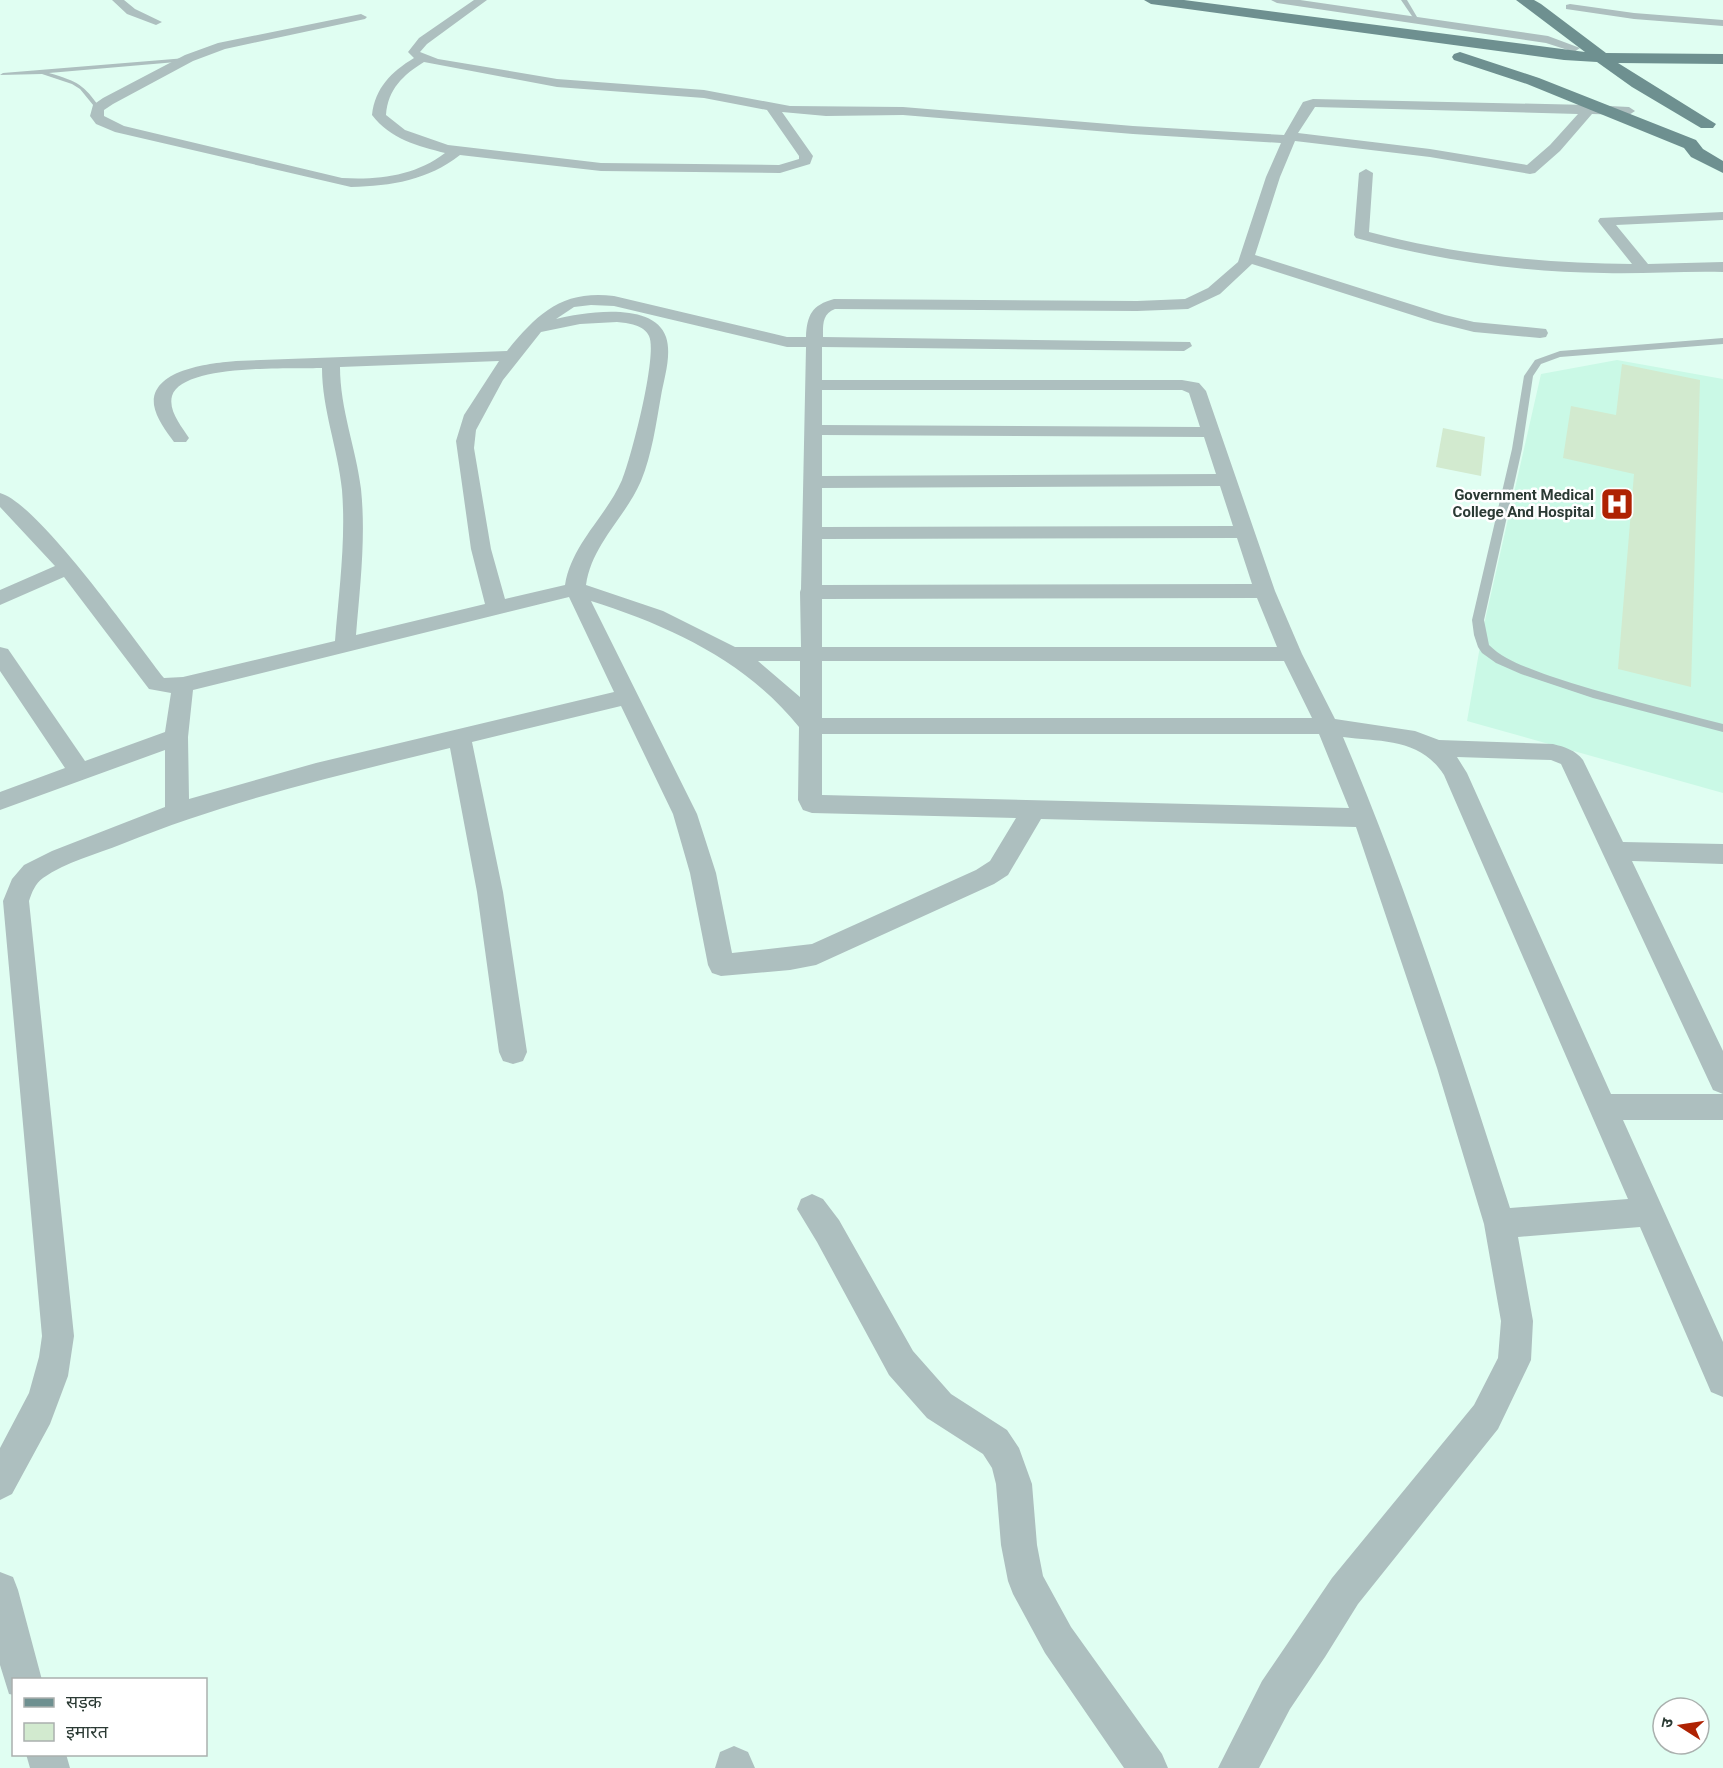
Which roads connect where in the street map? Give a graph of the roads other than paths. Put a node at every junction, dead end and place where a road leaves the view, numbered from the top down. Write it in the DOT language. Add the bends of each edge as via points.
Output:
graph roads {
  1 [pos="118,0"];
  2 [pos="480,0"];
  3 [pos="1151,0"];
  4 [pos="1198,0"];
  5 [pos="1404,0"];
  6 [pos="1523,0"];
  7 [pos="1540,0"];
  8 [pos="1598,0"];
  9 [pos="1627,3"];
  10 [pos="1572,4"];
  11 [pos="1277,5"];
  12 [pos="361,17"];
  13 [pos="1291,20"];
  14 [pos="1418,21"];
  15 [pos="156,22"];
  16 [pos="1723,23"];
  17 [pos="1327,33"];
  18 [pos="1567,46"];
  19 [pos="1723,50"];
  20 [pos="422,59"];
  21 [pos="1723,59"];
  22 [pos="186,60"];
  23 [pos="35,71"];
  24 [pos="3,75"];
  25 [pos="1692,97"];
  26 [pos="772,107"];
  27 [pos="98,109"];
  28 [pos="1596,110"];
  29 [pos="1629,111"];
  30 [pos="1711,124"];
  31 [pos="1290,138"];
  32 [pos="1690,144"];
  33 [pos="457,150"];
  34 [pos="1723,168"];
  35 [pos="1366,173"];
  36 [pos="1723,216"];
  37 [pos="1248,258"];
  38 [pos="1723,267"];
  39 [pos="1644,269"];
  40 [pos="535,329"];
  41 [pos="1540,333"];
  42 [pos="1723,341"];
  43 [pos="814,344"];
  44 [pos="1184,346"];
  45 [pos="510,356"];
  46 [pos="330,362"];
  47 [pos="813,385"];
  48 [pos="813,430"];
  49 [pos="1210,432"];
  50 [pos="180,438"];
  51 [pos="1226,480"];
  52 [pos="812,482"];
  53 [pos="0,499"];
  54 [pos="811,532"];
  55 [pos="1244,532"];
  56 [pos="67,568"];
  57 [pos="575,589"];
  58 [pos="1265,591"];
  59 [pos="810,592"];
  60 [pos="0,598"];
  61 [pos="497,609"];
  62 [pos="345,646"];
  63 [pos="0,654"];
  64 [pos="733,654"];
  65 [pos="810,654"];
  66 [pos="1291,654"];
  67 [pos="183,685"];
  68 [pos="629,696"];
  69 [pos="811,726"];
  70 [pos="1327,726"];
  71 [pos="1723,728"];
  72 [pos="176,737"];
  73 [pos="459,737"];
  74 [pos="1437,748"];
  75 [pos="80,772"];
  76 [pos="0,801"];
  77 [pos="1033,811"];
  78 [pos="177,812"];
  79 [pos="1365,818"];
  80 [pos="1615,851"];
  81 [pos="1723,854"];
  82 [pos="10,946"];
  83 [pos="513,1052"];
  84 [pos="1723,1081"];
  85 [pos="1603,1107"];
  86 [pos="1723,1107"];
  87 [pos="812,1209"];
  88 [pos="1649,1212"];
  89 [pos="1500,1224"];
  90 [pos="1723,1380"];
  91 [pos="0,1482"];
  92 [pos="0,1590"];
  93 [pos="22,1678"];
  94 [pos="1148,1768"];
  95 [pos="1238,1768"];
  1 -- 15 [label="street" via="130,12"];
  2 -- 20 [label="street" via="423,41 414,52"];
  3 -- 13 [label="main road"];
  4 -- 11 [label="main road"];
  5 -- 14 [label="lane"];
  6 -- 30 [label="main road" via="1555,18 1654,94"];
  7 -- 25 [label="main road" via="1563,12 1635,69"];
  8 -- 9 [label="street"];
  10 -- 16 [label="street" via="1642,17"];
  10 -- 18 [label="street" via="1563,22"];
  11 -- 13 [label="main road"];
  11 -- 14 [label="street"];
  11 -- 18 [label="main road" via="1471,37"];
  12 -- 22 [label="street" via="222,46"];
  13 -- 17 [label="main road"];
  13 -- 21 [label="main road" via="1564,55"];
  14 -- 18 [label="street"];
  17 -- 28 [label="main road" via="1462,57 1522,77"];
  17 -- 29 [label="main road" via="1466,52"];
  18 -- 19 [label="main road"];
  20 -- 26 [label="street" via="556,83 684,92"];
  20 -- 33 [label="street" via="387,87 381,97 379,115 390,127 411,137"];
  22 -- 23 [label="lane"];
  22 -- 27 [label="street"];
  23 -- 24 [label="lane"];
  23 -- 27 [label="lane" via="74,83"];
  26 -- 31 [label="street" via="826,112 903,111"];
  26 -- 33 [label="street" via="806,156 805,162 780,169 601,167"];
  27 -- 33 [label="street" via="101,121 120,129 342,183 415,175"];
  28 -- 29 [label="street"];
  28 -- 31 [label="street" via="1321,102 1308,105"];
  28 -- 31 [label="street" via="1530,170 1430,153"];
  28 -- 32 [label="main road"];
  29 -- 30 [label="main road"];
  30 -- 32 [label="main road" via="1695,129 1689,136"];
  31 -- 37 [label="street" via="1273,177"];
  32 -- 34 [label="main road" via="1697,153"];
  35 -- 39 [label="street" via="1361,235 1460,257"];
  36 -- 39 [label="street" via="1605,221"];
  37 -- 41 [label="street" via="1440,319 1474,327"];
  37 -- 43 [label="street" via="1214,291 1188,304 834,304 817,312"];
  38 -- 39 [label="street"];
  40 -- 43 [label="street" via="567,305 597,299 769,340"];
  40 -- 45 [label="street"];
  40 -- 57 [label="street" via="579,318 630,319 647,324 657,334 660,351 632,479 619,505 584,554 576,573"];
  42 -- 71 [label="lane" via="1560,354 1536,363 1527,383 1518,448 1478,620 1486,651 1513,667"];
  43 -- 44 [label="street"];
  43 -- 47 [label="street"];
  45 -- 46 [label="street"];
  45 -- 61 [label="street" via="466,431 465,448 481,549"];
  46 -- 50 [label="street" via="212,369 184,377 166,390 163,405"];
  46 -- 62 [label="street" via="332,398 351,490"];
  47 -- 48 [label="street"];
  47 -- 49 [label="street" via="1182,385 1197,391"];
  48 -- 49 [label="street"];
  48 -- 52 [label="street"];
  49 -- 51 [label="street"];
  51 -- 52 [label="street"];
  51 -- 55 [label="street"];
  52 -- 54 [label="street"];
  53 -- 56 [label="street" via="12,506"];
  54 -- 55 [label="street"];
  54 -- 59 [label="street"];
  55 -- 58 [label="street"];
  56 -- 60 [label="street"];
  56 -- 67 [label="street" via="157,684"];
  57 -- 61 [label="street"];
  57 -- 64 [label="street" via="639,610"];
  57 -- 68 [label="street"];
  58 -- 59 [label="street"];
  58 -- 66 [label="street"];
  59 -- 65 [label="street"];
  61 -- 62 [label="street"];
  62 -- 67 [label="street"];
  63 -- 75 [label="street"];
  64 -- 65 [label="street"];
  64 -- 69 [label="street" via="776,687"];
  65 -- 66 [label="street"];
  65 -- 69 [label="street"];
  66 -- 70 [label="street"];
  67 -- 72 [label="street"];
  68 -- 73 [label="street"];
  68 -- 77 [label="street" via="685,814 703,873 721,965 816,954 984,877 999,868"];
  69 -- 70 [label="street"];
  69 -- 77 [label="street" via="812,804"];
  70 -- 74 [label="street" via="1415,739"];
  70 -- 79 [label="street"];
  72 -- 75 [label="street"];
  72 -- 78 [label="street"];
  73 -- 78 [label="street"];
  73 -- 83 [label="street" via="490,892"];
  74 -- 80 [label="street" via="1563,755 1575,766"];
  74 -- 85 [label="street" via="1455,773"];
  75 -- 76 [label="street"];
  77 -- 79 [label="street"];
  78 -- 82 [label="street" via="33,872 21,886 16,901"];
  79 -- 89 [label="street"];
  80 -- 81 [label="street"];
  80 -- 84 [label="street"];
  82 -- 91 [label="street" via="58,1335 56,1361 44,1401"];
  85 -- 86 [label="street"];
  85 -- 88 [label="street"];
  87 -- 94 [label="street" via="902,1363 939,1406 995,1442 1007,1460 1014,1484 1026,1581 1058,1640"];
  88 -- 89 [label="street"];
  88 -- 90 [label="street"];
  89 -- 95 [label="street" via="1516,1321 1514,1360 1502,1387 1486,1417 1345,1592 1276,1695"];
  92 -- 93 [label="street"];
}
